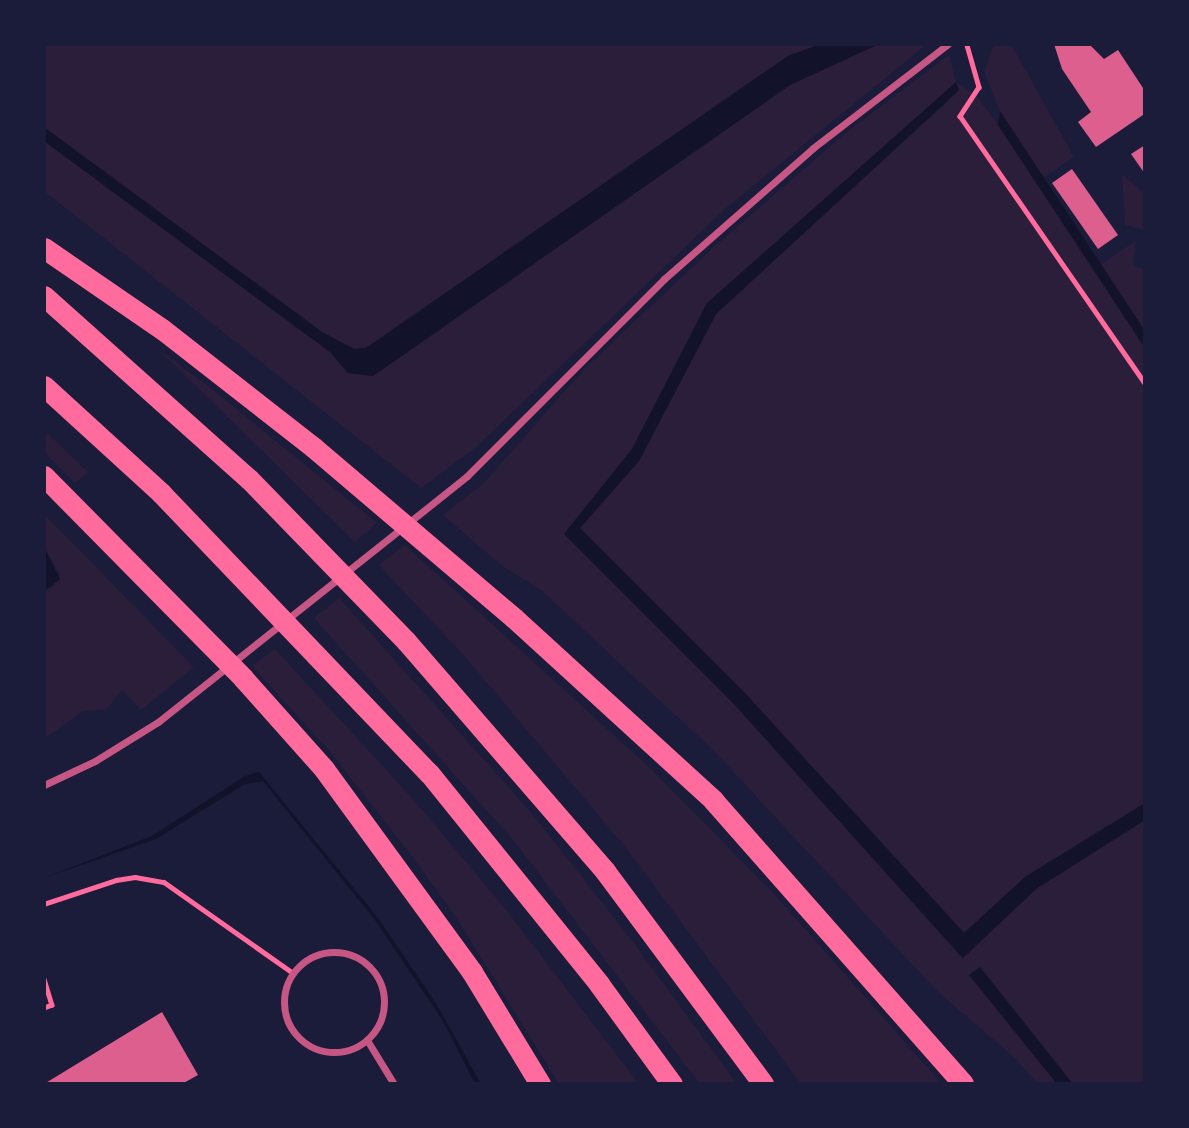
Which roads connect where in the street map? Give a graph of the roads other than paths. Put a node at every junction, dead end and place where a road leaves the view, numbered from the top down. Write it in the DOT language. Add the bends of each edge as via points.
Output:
graph roads {
  1 [pos="948,44"];
  2 [pos="44,248"];
  3 [pos="44,296"];
  4 [pos="44,386"];
  5 [pos="44,476"];
  6 [pos="44,785"];
  7 [pos="367,1040"];
  8 [pos="394,1084"];
  9 [pos="540,1084"];
  10 [pos="672,1084"];
  11 [pos="763,1084"];
  12 [pos="963,1084"];
  1 -- 6 [label="street" via="813,148 664,279 467,476 158,722 95,761"];
  2 -- 12 [label="highway" via="162,329 291,430 514,618 713,800"];
  3 -- 11 [label="highway" via="249,479 406,641 605,871"];
  4 -- 10 [label="highway" via="187,519 429,773 599,984"];
  5 -- 9 [label="highway" via="243,678 324,769 472,972"];
  7 -- 7 [label="street" via="338,1053 322,1051 300,1039 287,1020 284,1004 293,973 304,962 332,952 359,958 378,977 384,1004 376,1030"];
  7 -- 8 [label="street"];
}
